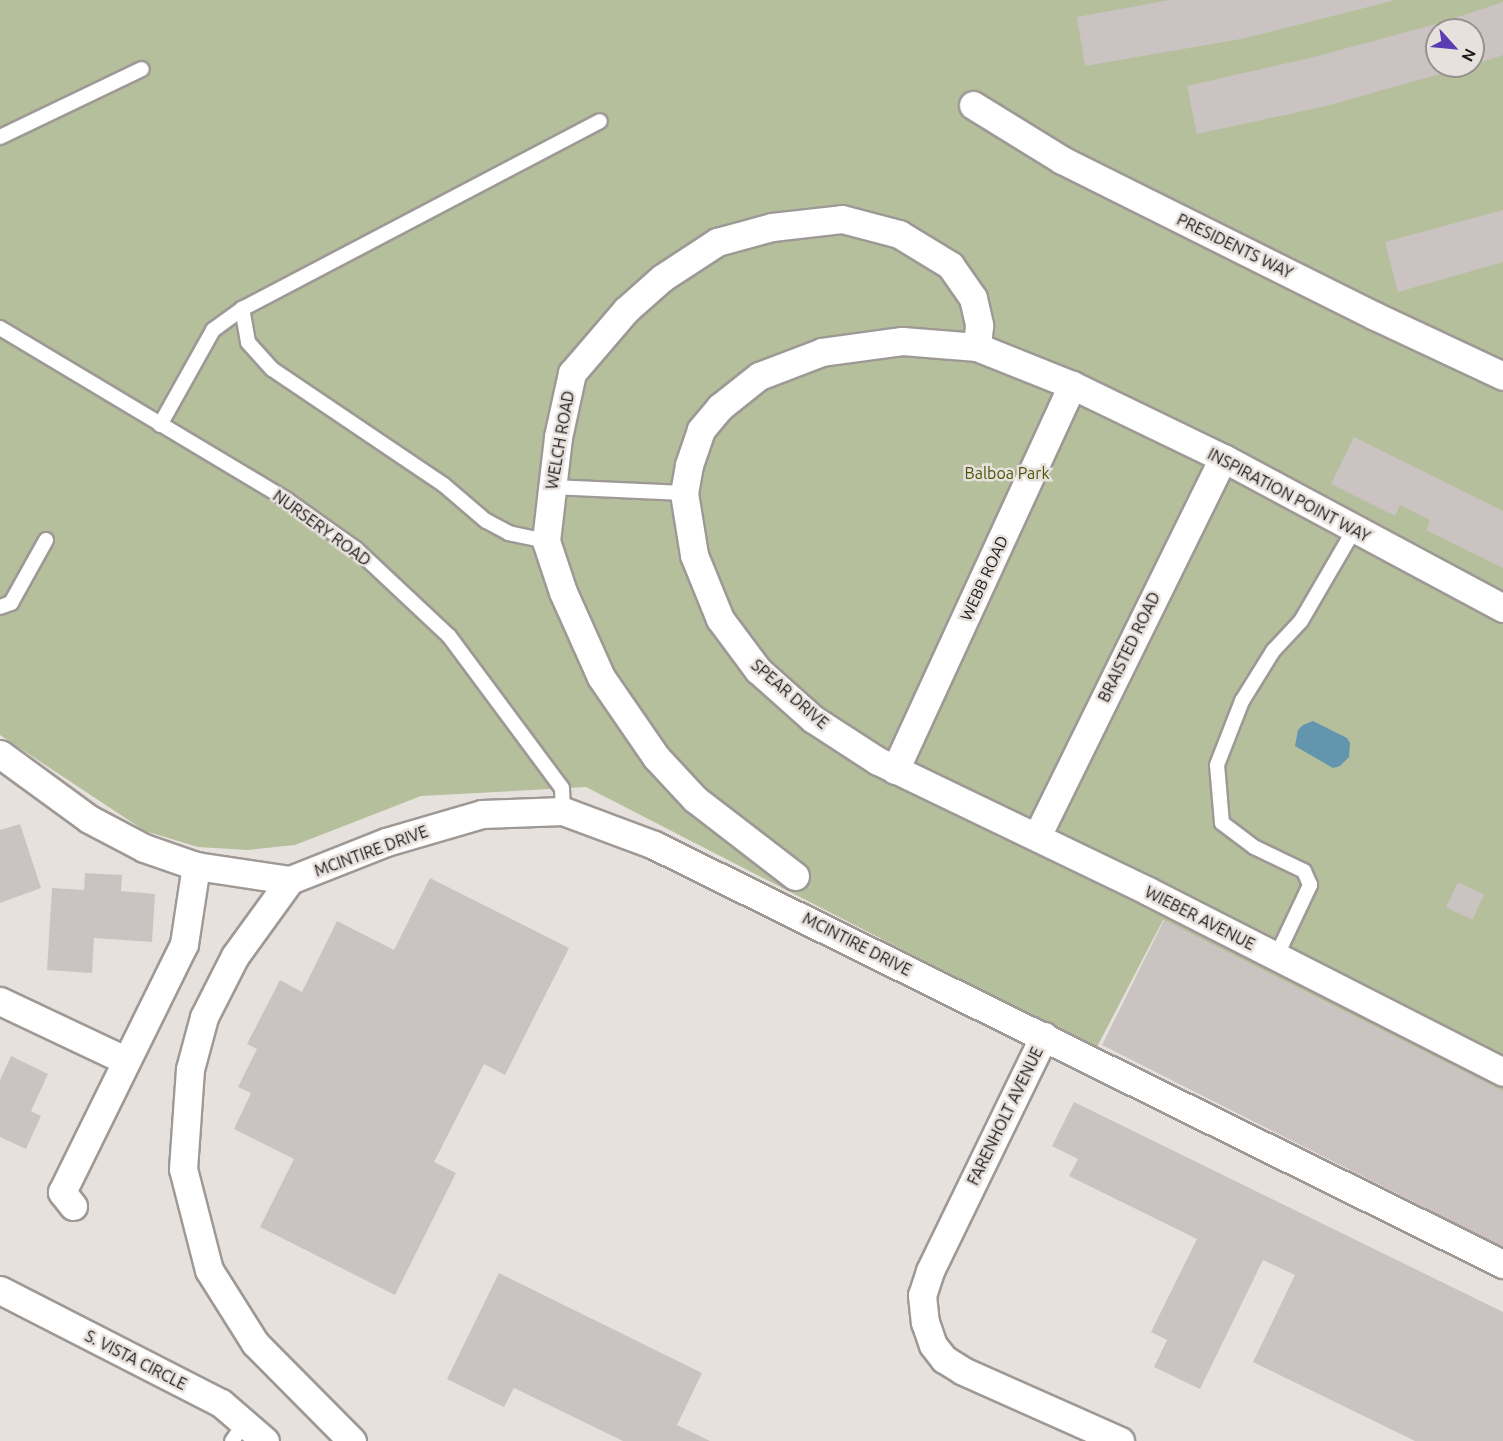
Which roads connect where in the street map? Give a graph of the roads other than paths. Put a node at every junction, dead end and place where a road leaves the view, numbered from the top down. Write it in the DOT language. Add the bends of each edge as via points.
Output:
graph roads {
  1 [pos="142,69"];
  2 [pos="973,105"];
  3 [pos="600,122"];
  4 [pos="0,137"];
  5 [pos="242,309"];
  6 [pos="0,328"];
  7 [pos="977,347"];
  8 [pos="1503,376"];
  9 [pos="1072,385"];
  10 [pos="160,425"];
  11 [pos="1223,458"];
  12 [pos="552,487"];
  13 [pos="684,493"];
  14 [pos="1354,530"];
  15 [pos="46,540"];
  16 [pos="546,541"];
  17 [pos="0,607"];
  18 [pos="1503,608"];
  19 [pos="0,754"];
  20 [pos="895,770"];
  21 [pos="563,811"];
  22 [pos="1037,836"];
  23 [pos="196,866"];
  24 [pos="795,876"];
  25 [pos="290,880"];
  26 [pos="1276,957"];
  27 [pos="0,1001"];
  28 [pos="1044,1036"];
  29 [pos="125,1060"];
  30 [pos="1503,1072"];
  31 [pos="74,1206"];
  32 [pos="1503,1264"];
  33 [pos="0,1290"];
  34 [pos="238,1432"];
  35 [pos="265,1441"];
  36 [pos="352,1441"];
  37 [pos="1117,1441"];
  1 -- 4 [label="lane"];
  2 -- 8 [label="street, PRESIDENTS WAY" via="1062,160"];
  3 -- 5 [label="lane"];
  5 -- 10 [label="lane" via="213,330"];
  5 -- 16 [label="lane" via="248,342 272,369 444,485 486,521 509,533"];
  6 -- 10 [label="lane, NURSERY ROAD"];
  7 -- 9 [label="street, SPEAR DRIVE"];
  7 -- 12 [label="street, WELCH ROAD" via="979,325 973,298 950,265 899,234 842,219 772,227 717,242 662,278 626,310 572,373"];
  7 -- 13 [label="street, SPEAR DRIVE" via="891,342 822,352 759,376 720,407 701,430"];
  9 -- 11 [label="street, INSPIRATION POINT WAY"];
  9 -- 20 [label="street, WEBB ROAD"];
  10 -- 21 [label="lane, NURSERY ROAD" via="287,500 356,549 449,636 562,788"];
  11 -- 14 [label="street, INSPIRATION POINT WAY"];
  11 -- 22 [label="street, BRAISTED ROAD"];
  12 -- 13 [label="lane"];
  12 -- 16 [label="street, WELCH ROAD"];
  13 -- 20 [label="street, SPEAR DRIVE" via="694,555 720,619 758,670 813,719"];
  14 -- 18 [label="street, INSPIRATION POINT WAY"];
  14 -- 26 [label="lane" via="1301,621 1273,651 1242,701 1218,765 1222,823 1254,847 1304,871 1310,885"];
  15 -- 17 [label="lane" via="11,603"];
  16 -- 24 [label="street, WELCH ROAD" via="563,592 601,677 656,757 695,799"];
  19 -- 23 [label="street" via="89,819 144,848"];
  20 -- 22 [label="street, WIEBER AVENUE"];
  21 -- 25 [label="street, MCINTIRE DRIVE" via="482,814 386,842"];
  21 -- 28 [label="street, MCINTIRE DRIVE" via="654,845"];
  22 -- 26 [label="street, WIEBER AVENUE"];
  23 -- 25 [label="street"];
  23 -- 29 [label="street" via="184,944"];
  25 -- 36 [label="street" via="235,956 204,1017 190,1069 183,1169 215,1279 255,1343"];
  26 -- 30 [label="street, WIEBER AVENUE"];
  27 -- 29 [label="street"];
  28 -- 32 [label="street, FARENHOLT AVENUE"];
  28 -- 37 [label="street, FARENHOLT AVENUE" via="930,1271 922,1295 925,1322 933,1345 944,1359 963,1371"];
  29 -- 31 [label="street" via="62,1192"];
  33 -- 34 [label="street, S. VISTA CIRCLE" via="222,1403"];
  34 -- 35 [label="street, S. VISTA CIRCLE"];
}
